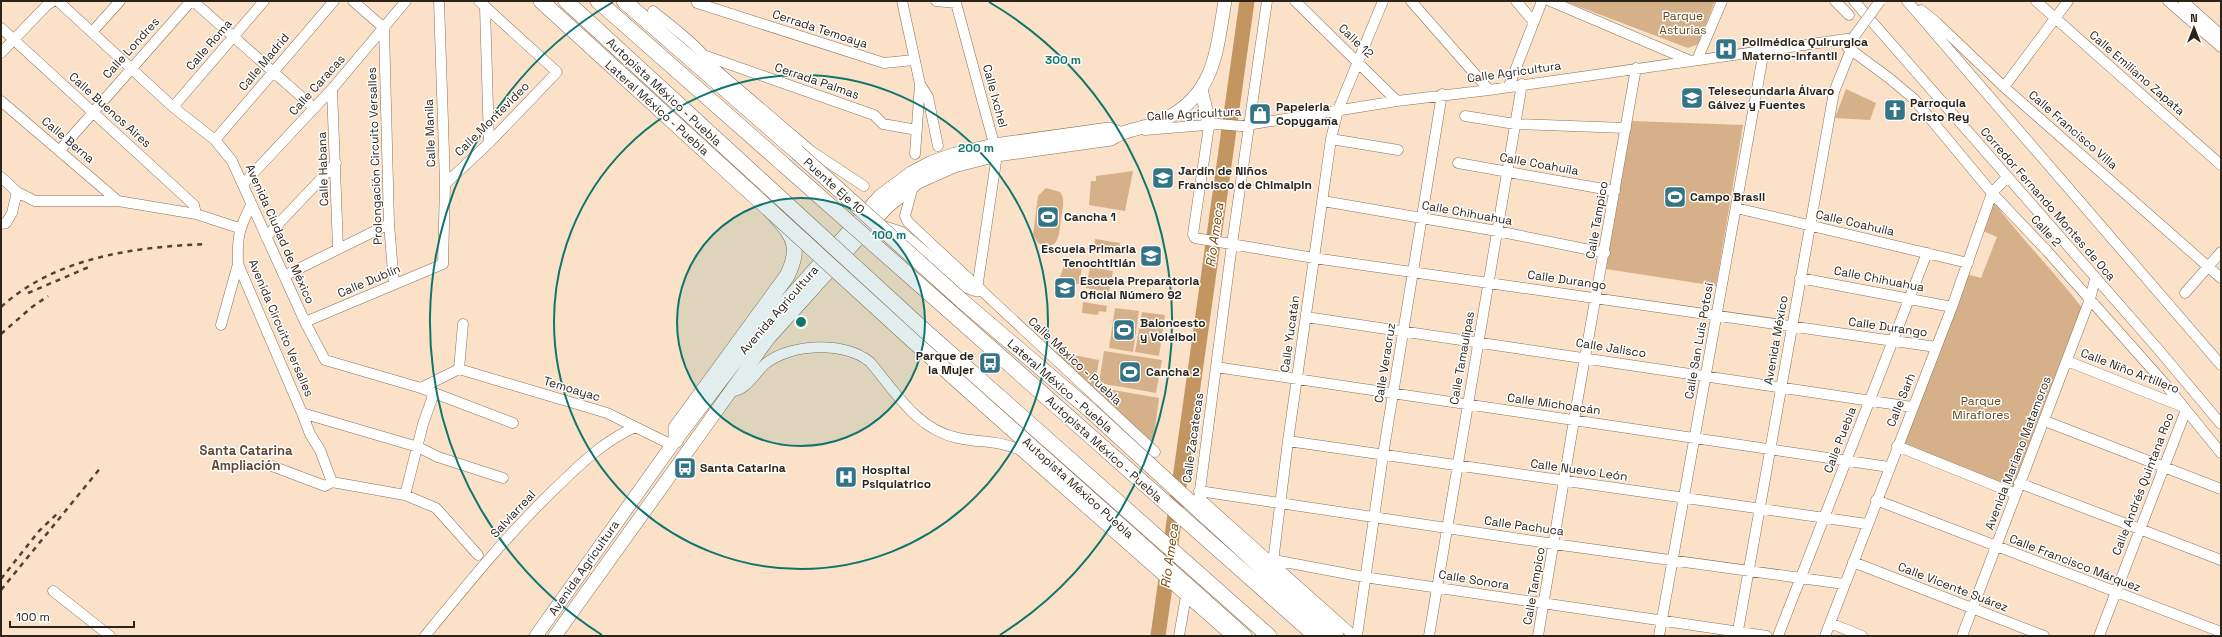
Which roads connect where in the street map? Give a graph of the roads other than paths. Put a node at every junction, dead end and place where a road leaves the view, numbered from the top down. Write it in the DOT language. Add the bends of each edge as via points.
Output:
graph roads {
  1 [pos="53,1"];
  2 [pos="58,1"];
  3 [pos="120,1"];
  4 [pos="192,1"];
  5 [pos="264,1"];
  6 [pos="334,1"];
  7 [pos="353,1"];
  8 [pos="406,1"];
  9 [pos="438,1"];
  10 [pos="541,1"];
  11 [pos="566,1"];
  12 [pos="598,1"];
  13 [pos="624,1"];
  14 [pos="902,1"];
  15 [pos="936,1"];
  16 [pos="1225,1"];
  17 [pos="1267,1"];
  18 [pos="1295,1"];
  19 [pos="1383,1"];
  20 [pos="1411,1"];
  21 [pos="1516,1"];
  22 [pos="1542,1"];
  23 [pos="1550,1"];
  24 [pos="1722,1"];
  25 [pos="1835,1"];
  26 [pos="1854,1"];
  27 [pos="1880,1"];
  28 [pos="1908,1"];
  29 [pos="2036,1"];
  30 [pos="2068,1"];
  31 [pos="2168,1"];
  32 [pos="2183,1"];
  33 [pos="697,3"];
  34 [pos="482,4"];
  35 [pos="653,11"];
  36 [pos="1848,15"];
  37 [pos="2055,18"];
  38 [pos="1533,21"];
  39 [pos="1,28"];
  40 [pos="384,28"];
  41 [pos="92,32"];
  42 [pos="2221,35"];
  43 [pos="234,36"];
  44 [pos="13,40"];
  45 [pos="1840,40"];
  46 [pos="2221,47"];
  47 [pos="1764,50"];
  48 [pos="1850,52"];
  49 [pos="1,53"];
  50 [pos="706,56"];
  51 [pos="914,60"];
  52 [pos="1694,60"];
  53 [pos="1358,62"];
  54 [pos="1636,68"];
  55 [pos="131,69"];
  56 [pos="273,70"];
  57 [pos="724,83"];
  58 [pos="920,84"];
  59 [pos="1522,84"];
  60 [pos="1508,86"];
  61 [pos="2004,87"];
  62 [pos="1202,88"];
  63 [pos="332,89"];
  64 [pos="1489,90"];
  65 [pos="1442,94"];
  66 [pos="1,100"];
  67 [pos="1397,101"];
  68 [pos="173,107"];
  69 [pos="314,108"];
  70 [pos="1338,110"];
  71 [pos="92,112"];
  72 [pos="1465,116"];
  73 [pos="1515,124"];
  74 [pos="1214,125"];
  75 [pos="1245,125"];
  76 [pos="1626,128"];
  77 [pos="917,130"];
  78 [pos="1126,132"];
  79 [pos="1332,139"];
  80 [pos="215,140"];
  81 [pos="489,144"];
  82 [pos="938,146"];
  83 [pos="60,150"];
  84 [pos="996,150"];
  85 [pos="1398,150"];
  86 [pos="915,154"];
  87 [pos="336,163"];
  88 [pos="1458,163"];
  89 [pos="784,165"];
  90 [pos="2221,165"];
  91 [pos="1507,172"];
  92 [pos="1,177"];
  93 [pos="2007,177"];
  94 [pos="244,183"];
  95 [pos="445,184"];
  96 [pos="864,186"];
  97 [pos="913,186"];
  98 [pos="1615,191"];
  99 [pos="17,192"];
  100 [pos="1992,193"];
  101 [pos="118,201"];
  102 [pos="1323,201"];
  103 [pos="251,205"];
  104 [pos="1736,208"];
  105 [pos="773,213"];
  106 [pos="196,214"];
  107 [pos="1422,218"];
  108 [pos="1,224"];
  109 [pos="389,224"];
  110 [pos="1810,226"];
  111 [pos="880,227"];
  112 [pos="239,228"];
  113 [pos="1497,231"];
  114 [pos="266,237"];
  115 [pos="2062,239"];
  116 [pos="1228,244"];
  117 [pos="338,248"];
  118 [pos="2047,251"];
  119 [pos="2221,252"];
  120 [pos="1605,253"];
  121 [pos="1927,253"];
  122 [pos="1314,258"];
  123 [pos="1968,263"];
  124 [pos="238,264"];
  125 [pos="444,264"];
  126 [pos="2208,267"];
  127 [pos="1413,271"];
  128 [pos="284,276"];
  129 [pos="1800,278"];
  130 [pos="2221,278"];
  131 [pos="2095,279"];
  132 [pos="1488,282"];
  133 [pos="394,284"];
  134 [pos="977,289"];
  135 [pos="2185,293"];
  136 [pos="1597,298"];
  137 [pos="1910,299"];
  138 [pos="2090,299"];
  139 [pos="961,300"];
  140 [pos="1952,307"];
  141 [pos="947,309"];
  142 [pos="1717,315"];
  143 [pos="1306,317"];
  144 [pos="305,322"];
  145 [pos="463,324"];
  146 [pos="221,325"];
  147 [pos="1792,326"];
  148 [pos="1404,331"];
  149 [pos="1892,341"];
  150 [pos="1478,342"];
  151 [pos="1936,347"];
  152 [pos="2158,349"];
  153 [pos="1585,357"];
  154 [pos="2144,360"];
  155 [pos="2067,361"];
  156 [pos="2221,365"];
  157 [pos="1216,367"];
  158 [pos="459,369"];
  159 [pos="1706,375"];
  160 [pos="2180,375"];
  161 [pos="1297,379"];
  162 [pos="2165,384"];
  163 [pos="1781,387"];
  164 [pos="421,388"];
  165 [pos="730,391"];
  166 [pos="434,393"];
  167 [pos="1394,393"];
  168 [pos="1870,400"];
  169 [pos="1468,404"];
  170 [pos="1912,406"];
  171 [pos="2184,408"];
  172 [pos="302,413"];
  173 [pos="1574,420"];
  174 [pos="2045,421"];
  175 [pos="513,423"];
  176 [pos="2221,424"];
  177 [pos="635,426"];
  178 [pos="1695,438"];
  179 [pos="1288,441"];
  180 [pos="674,442"];
  181 [pos="418,446"];
  182 [pos="1897,446"];
  183 [pos="1770,450"];
  184 [pos="1155,452"];
  185 [pos="2221,453"];
  186 [pos="1383,455"];
  187 [pos="1846,461"];
  188 [pos="1457,465"];
  189 [pos="272,466"];
  190 [pos="1889,467"];
  191 [pos="2163,468"];
  192 [pos="503,478"];
  193 [pos="1565,481"];
  194 [pos="332,482"];
  195 [pos="2020,483"];
  196 [pos="2221,490"];
  197 [pos="1199,494"];
  198 [pos="2016,494"];
  199 [pos="405,495"];
  200 [pos="1683,498"];
  201 [pos="1876,500"];
  202 [pos="1281,503"];
  203 [pos="1759,509"];
  204 [pos="1374,517"];
  205 [pos="1823,519"];
  206 [pos="1867,524"];
  207 [pos="1447,528"];
  208 [pos="2139,528"];
  209 [pos="1554,544"];
  210 [pos="1996,546"];
  211 [pos="1146,554"];
  212 [pos="478,555"];
  213 [pos="1672,560"];
  214 [pos="2221,560"];
  215 [pos="1274,561"];
  216 [pos="1853,562"];
  217 [pos="1748,571"];
  218 [pos="1364,577"];
  219 [pos="1800,578"];
  220 [pos="1844,584"];
  221 [pos="1436,588"];
  222 [pos="53,591"];
  223 [pos="1186,592"];
  224 [pos="2115,593"];
  225 [pos="1544,604"];
  226 [pos="1972,609"];
  227 [pos="1662,621"];
  228 [pos="1830,623"];
  229 [pos="2221,632"];
  230 [pos="1737,634"];
  231 [pos="110,636"];
  232 [pos="425,636"];
  233 [pos="536,636"];
  234 [pos="555,636"];
  235 [pos="1179,636"];
  236 [pos="1231,636"];
  237 [pos="1244,636"];
  238 [pos="1269,636"];
  239 [pos="1316,636"];
  240 [pos="1336,636"];
  241 [pos="1356,636"];
  242 [pos="1429,636"];
  243 [pos="1538,636"];
  244 [pos="1659,636"];
  245 [pos="1767,636"];
  246 [pos="1778,636"];
  247 [pos="1825,636"];
  248 [pos="1862,636"];
  249 [pos="1962,636"];
  250 [pos="2044,636"];
  251 [pos="2099,636"];
  1 -- 44 [label="street"];
  2 -- 41 [label="street, Avenida Ciudad de México"];
  3 -- 41 [label="street"];
  4 -- 43 [label="street"];
  4 -- 55 [label="street, Calle Londres"];
  5 -- 43 [label="street, Calle Roma"];
  6 -- 56 [label="street, Calle Madrid"];
  7 -- 40 [label="street"];
  8 -- 40 [label="street, Calle Caracas"];
  9 -- 95 [label="street, Calle Manila"];
  10 -- 105 [label="highway, Lateral México - Puebla"];
  11 -- 238 [label="highway, Autopista México - Puebla, bridge" via="924,330"];
  12 -- 89 [label="highway, Autopista México - Puebla"];
  13 -- 57 [label="highway"];
  14 -- 51 [label="street"];
  15 -- 84 [label="street, Calle Ixchel" via="956,3"];
  16 -- 62 [label="main road" via="1215,61"];
  17 -- 75 [label="street, Calle Zacatecas"];
  18 -- 53 [label="street, Calle 12"];
  19 -- 53 [label="street, Calle Yucatán"];
  20 -- 64 [label="street"];
  21 -- 38 [label="street"];
  22 -- 38 [label="street"];
  23 -- 52 [label="street"];
  24 -- 52 [label="street"];
  25 -- 36 [label="street"];
  26 -- 93 [label="street, Corredor Fernando Montes de Oca"];
  27 -- 45 [label="street, Calle Agricultura, bridge" via="1853,38"];
  28 -- 61 [label="street, Calle Francisco Villa" via="1937,23"];
  28 -- 156 [label="street"];
  29 -- 37 [label="street, Calle Emiliano Zapata"];
  30 -- 37 [label="street"];
  31 -- 46 [label="street"];
  32 -- 42 [label="street"];
  33 -- 51 [label="street, Cerrada Temoaya" via="884,63"];
  34 -- 81 [label="street"];
  34 -- 81 [label="street, Calle Montevideo" via="557,72"];
  35 -- 50 [label="street"];
  37 -- 61 [label="street"];
  37 -- 90 [label="street, Calle Emiliano Zapata"];
  38 -- 60 [label="street"];
  39 -- 44 [label="street, Calle Buenos Aires"];
  40 -- 63 [label="street, Calle Caracas"];
  40 -- 109 [label="street, Prolongación Circuito Versalles"];
  41 -- 55 [label="street, Avenida Ciudad de México"];
  43 -- 56 [label="street"];
  43 -- 68 [label="street, Calle Roma"];
  44 -- 49 [label="street"];
  44 -- 71 [label="street, Calle Buenos Aires"];
  45 -- 47 [label="street, Calle Agricultura"];
  45 -- 48 [label="street, Calle 2"];
  47 -- 52 [label="street, Calle Agricultura"];
  47 -- 104 [label="street, Calle San Luis Potosí"];
  48 -- 100 [label="street, Calle 2" via="1889,78 1914,99"];
  48 -- 110 [label="street, Avenida México" via="1834,92"];
  50 -- 57 [label="street"];
  50 -- 77 [label="street, Cerrada Palmas" via="874,115 883,124"];
  51 -- 58 [label="street"];
  52 -- 54 [label="street, Calle Agricultura"];
  53 -- 67 [label="street, Calle 12"];
  53 -- 70 [label="street, Calle Yucatán"];
  54 -- 59 [label="street, Calle Agricultura"];
  54 -- 76 [label="street, Calle Tampico"];
  55 -- 68 [label="street, Avenida Ciudad de México"];
  55 -- 71 [label="street, Calle Londres"];
  56 -- 69 [label="street"];
  56 -- 80 [label="street, Calle Madrid"];
  57 -- 96 [label="street" via="810,151"];
  57 -- 111 [label="highway, Puente Eje 10, bridge"];
  58 -- 77 [label="street"];
  58 -- 82 [label="street" via="928,97"];
  59 -- 60 [label="street, Calle Agricultura"];
  59 -- 73 [label="street, Calle Tamaulipas"];
  60 -- 64 [label="street, Calle Agricultura"];
  61 -- 126 [label="street, Calle Francisco Villa"];
  62 -- 74 [label="main road" via="1203,104"];
  62 -- 78 [label="main road" via="1184,108 1159,122"];
  63 -- 69 [label="street, Calle Caracas"];
  63 -- 87 [label="street, Calle Habana"];
  64 -- 65 [label="street, Calle Agricultura"];
  65 -- 67 [label="street, Calle Agricultura"];
  65 -- 107 [label="street, Calle Veracruz"];
  66 -- 83 [label="street, Calle Berna"];
  67 -- 70 [label="street, Calle Agricultura"];
  68 -- 80 [label="street, Avenida Ciudad de México"];
  69 -- 94 [label="street, Calle Caracas"];
  70 -- 75 [label="street, Calle Agricultura"];
  70 -- 79 [label="street, Calle Yucatán"];
  71 -- 83 [label="street, Calle Londres"];
  71 -- 106 [label="street, Calle Buenos Aires" via="194,205"];
  72 -- 73 [label="street"];
  73 -- 76 [label="street"];
  73 -- 91 [label="street, Calle Tamaulipas"];
  74 -- 75 [label="street, Calle Agricultura"];
  74 -- 78 [label="street, Calle Agricultura"];
  74 -- 116 [label="street, Calle Durango" via="1193,234 1198,239"];
  75 -- 116 [label="street, Calle Zacatecas"];
  76 -- 98 [label="street, Calle Tampico"];
  77 -- 86 [label="street"];
  78 -- 84 [label="main road, Avenida Agricultura" via="1109,129"];
  79 -- 85 [label="street"];
  79 -- 102 [label="street, Calle Yucatán"];
  80 -- 94 [label="street, Avenida Ciudad de México" via="232,161"];
  81 -- 95 [label="street, Calle Montevideo"];
  83 -- 101 [label="street, Calle Berna"];
  84 -- 97 [label="main road, Avenida Agricultura" via="954,166"];
  84 -- 134 [label="street, Calle Ixchel"];
  84 -- 180 [label="main road, Avenida Agricultura" via="932,162 911,173 880,196 759,332"];
  87 -- 114 [label="street"];
  87 -- 117 [label="street, Calle Habana"];
  88 -- 91 [label="street, Calle Coahuila"];
  89 -- 141 [label="highway, Puente Eje 10, bridge"];
  91 -- 98 [label="street, Calle Coahuila"];
  91 -- 113 [label="street, Calle Tamaulipas"];
  92 -- 99 [label="street"];
  93 -- 100 [label="street, Calle Sarh"];
  93 -- 115 [label="street, Corredor Fernando Montes de Oca"];
  94 -- 103 [label="street, Avenida Ciudad de México"];
  95 -- 125 [label="street, Calle Manila"];
  97 -- 134 [label="street, Calle México - Puebla" via="905,216 908,222"];
  97 -- 165 [label="main road, Avenida Agricultura" via="887,207 768,339"];
  98 -- 120 [label="street, Calle Tampico"];
  99 -- 101 [label="street" via="35,201"];
  99 -- 108 [label="street" via="12,213 6,223"];
  100 -- 118 [label="street, Calle 2"];
  100 -- 123 [label="street, Calle Sarh"];
  101 -- 106 [label="street"];
  102 -- 107 [label="street, Calle Chihuahua"];
  102 -- 122 [label="street, Calle Yucatán"];
  103 -- 112 [label="street, Avenida Circuito Versalles"];
  103 -- 114 [label="street, Avenida Ciudad de México"];
  104 -- 110 [label="street, Calle Coahuila"];
  104 -- 142 [label="street, Calle San Luis Potosí"];
  105 -- 180 [label="highway" via="793,237 795,250 792,266 676,428"];
  105 -- 211 [label="highway, Autopista México Puebla, bridge"];
  106 -- 112 [label="street"];
  107 -- 113 [label="street, Calle Chihuahua"];
  107 -- 127 [label="street, Calle Veracruz"];
  109 -- 117 [label="street"];
  109 -- 133 [label="street, Prolongación Circuito Versalles"];
  110 -- 121 [label="street, Calle Coahuila"];
  110 -- 129 [label="street, Avenida México"];
  111 -- 134 [label="highway" via="900,234 957,282"];
  111 -- 139 [label="highway, Puente Eje 10, bridge"];
  112 -- 124 [label="street, Avenida Circuito Versalles"];
  113 -- 120 [label="street, Calle Chihuahua"];
  113 -- 132 [label="street, Calle Tamaulipas"];
  114 -- 128 [label="street, Avenida Ciudad de México"];
  115 -- 118 [label="street"];
  115 -- 131 [label="street, Corredor Fernando Montes de Oca"];
  116 -- 122 [label="street, Calle Durango"];
  116 -- 157 [label="street, Calle Zacatecas"];
  117 -- 128 [label="street"];
  118 -- 138 [label="street, Calle 2"];
  119 -- 126 [label="street"];
  120 -- 136 [label="street, Calle Tampico"];
  121 -- 123 [label="street, Calle Coahuila"];
  121 -- 137 [label="street, Calle Puebla"];
  122 -- 127 [label="street, Calle Durango"];
  122 -- 143 [label="street, Calle Yucatán"];
  123 -- 140 [label="street, Calle Sarh"];
  124 -- 146 [label="street"];
  124 -- 172 [label="street, Avenida Circuito Versalles"];
  125 -- 133 [label="street, Calle Dublín"];
  126 -- 130 [label="street, Calle Francisco Villa"];
  126 -- 135 [label="street"];
  127 -- 132 [label="street, Calle Durango"];
  127 -- 148 [label="street, Calle Veracruz"];
  128 -- 144 [label="street, Avenida Ciudad de México"];
  129 -- 137 [label="street, Calle Chihuahua"];
  129 -- 147 [label="street, Avenida México"];
  131 -- 138 [label="street, Avenida Mariano Matamoros"];
  131 -- 152 [label="street, Corredor Fernando Montes de Oca"];
  132 -- 136 [label="street, Calle Durango"];
  132 -- 150 [label="street, Calle Tamaulipas"];
  133 -- 144 [label="street, Calle Dublín"];
  134 -- 184 [label="street, Calle México - Puebla"];
  136 -- 142 [label="street, Calle Durango"];
  136 -- 153 [label="street, Calle Tampico"];
  137 -- 140 [label="street, Calle Chihuahua"];
  137 -- 149 [label="street, Calle Puebla"];
  138 -- 154 [label="street, Calle 2"];
  138 -- 155 [label="street, Avenida Mariano Matamoros"];
  139 -- 240 [label="highway, Lateral México - Puebla" via="1091,412"];
  140 -- 151 [label="street, Calle Sarh"];
  141 -- 239 [label="highway, Autopista México - Puebla"];
  142 -- 147 [label="street, Calle Durango"];
  142 -- 159 [label="street, Calle San Luis Potosí"];
  143 -- 148 [label="street, Calle Jalisco"];
  143 -- 161 [label="street, Calle Yucatán"];
  144 -- 164 [label="street, Avenida Ciudad de México" via="325,360"];
  145 -- 158 [label="street"];
  147 -- 149 [label="street, Calle Durango"];
  147 -- 163 [label="street, Avenida México"];
  148 -- 150 [label="street, Calle Jalisco"];
  148 -- 167 [label="street, Calle Veracruz"];
  149 -- 151 [label="street, Calle Durango"];
  149 -- 168 [label="street, Calle Puebla"];
  150 -- 153 [label="street, Calle Jalisco"];
  150 -- 169 [label="street, Calle Tamaulipas"];
  151 -- 170 [label="street, Calle Sarh"];
  152 -- 154 [label="street"];
  152 -- 160 [label="street, Corredor Fernando Montes de Oca"];
  153 -- 159 [label="street, Calle Jalisco"];
  153 -- 173 [label="street, Calle Tampico"];
  154 -- 162 [label="street, Calle 2"];
  155 -- 171 [label="street, Calle Niño Artillero"];
  155 -- 174 [label="street, Avenida Mariano Matamoros"];
  157 -- 161 [label="street, Calle Michoacán"];
  157 -- 197 [label="street, Calle Zacatecas"];
  158 -- 164 [label="street"];
  158 -- 177 [label="street, Temoayac" via="606,413"];
  159 -- 163 [label="street, Calle Jalisco"];
  159 -- 178 [label="street, Calle San Luis Potosí"];
  160 -- 162 [label="street"];
  160 -- 176 [label="street, Corredor Fernando Montes de Oca"];
  161 -- 167 [label="street, Calle Michoacán"];
  161 -- 179 [label="street, Calle Yucatán"];
  162 -- 171 [label="street, Calle 2"];
  163 -- 168 [label="street, Calle Jalisco"];
  163 -- 183 [label="street, Avenida México"];
  164 -- 166 [label="street, Avenida Ciudad de México"];
  165 -- 211 [label="street" via="739,390 765,364 788,352 814,348 850,351 862,355 912,413 934,429 957,438 997,441 1020,450"];
  165 -- 234 [label="main road, Avenida Agricultura"];
  166 -- 175 [label="street, Avenida Ciudad de México"];
  166 -- 181 [label="street"];
  167 -- 169 [label="street, Calle Michoacán"];
  167 -- 186 [label="street, Calle Veracruz"];
  168 -- 170 [label="street, Calle Jalisco"];
  168 -- 187 [label="street, Calle Puebla"];
  169 -- 173 [label="street, Calle Michoacán"];
  169 -- 188 [label="street, Calle Tamaulipas"];
  170 -- 182 [label="street, Calle Sarh"];
  171 -- 185 [label="street, Calle 2"];
  171 -- 191 [label="street, Calle Andrés Quintana Roo"];
  172 -- 181 [label="street, Avenida Circuito Versalles"];
  172 -- 194 [label="street, Avenida Circuito Versalles"];
  173 -- 178 [label="street, Calle Michoacán"];
  173 -- 193 [label="street, Calle Tampico"];
  174 -- 191 [label="street"];
  174 -- 195 [label="street, Avenida Mariano Matamoros"];
  177 -- 180 [label="street, Temoayac"];
  177 -- 232 [label="street, Salviarreal" via="600,446 543,500 485,563"];
  178 -- 183 [label="street, Calle Michoacán"];
  178 -- 200 [label="street, Calle San Luis Potosí"];
  179 -- 186 [label="street, Calle Nuevo León"];
  179 -- 202 [label="street, Calle Yucatán"];
  180 -- 233 [label="main road, Avenida Agricultura"];
  181 -- 192 [label="street, Avenida Circuito Versalles" via="438,458"];
  181 -- 199 [label="street"];
  182 -- 190 [label="street, Calle Sarh"];
  182 -- 198 [label="street"];
  183 -- 187 [label="street, Calle Michoacán"];
  183 -- 203 [label="street, Avenida México"];
  186 -- 188 [label="street, Calle Nuevo León"];
  186 -- 204 [label="street, Calle Veracruz"];
  187 -- 190 [label="street, Calle Michoacán"];
  187 -- 205 [label="street, Calle Puebla"];
  188 -- 193 [label="street, Calle Nuevo León"];
  188 -- 207 [label="street, Calle Tamaulipas"];
  189 -- 194 [label="street" via="325,486"];
  190 -- 201 [label="street, Calle Sarh"];
  191 -- 196 [label="street"];
  191 -- 208 [label="street, Calle Andrés Quintana Roo"];
  193 -- 200 [label="street, Calle Nuevo León"];
  193 -- 209 [label="street, Calle Tampico"];
  194 -- 199 [label="street"];
  195 -- 198 [label="street, Avenida Mariano Matamoros"];
  195 -- 208 [label="street"];
  197 -- 202 [label="street, Calle Pachuca"];
  197 -- 215 [label="street"];
  198 -- 210 [label="street, Avenida Mariano Matamoros"];
  199 -- 212 [label="street" via="436,508"];
  200 -- 203 [label="street, Calle Nuevo León"];
  200 -- 213 [label="street, Calle San Luis Potosí"];
  201 -- 206 [label="street, Calle Sarh"];
  201 -- 210 [label="street, Calle Francisco Márquez"];
  202 -- 204 [label="street, Calle Pachuca"];
  202 -- 215 [label="street, Calle Yucatán"];
  203 -- 205 [label="street, Calle Nuevo León"];
  203 -- 217 [label="street, Avenida México"];
  204 -- 207 [label="street, Calle Pachuca"];
  204 -- 218 [label="street, Calle Veracruz"];
  205 -- 206 [label="street, Calle Nuevo León"];
  205 -- 219 [label="street, Calle Puebla"];
  206 -- 216 [label="street, Calle Sarh"];
  207 -- 209 [label="street, Calle Pachuca"];
  207 -- 221 [label="street, Calle Tamaulipas"];
  208 -- 214 [label="street"];
  208 -- 224 [label="street, Calle Andrés Quintana Roo"];
  209 -- 213 [label="street, Calle Pachuca"];
  209 -- 225 [label="street, Calle Tampico"];
  210 -- 224 [label="street, Calle Francisco Márquez"];
  210 -- 226 [label="street, Avenida Mariano Matamoros"];
  211 -- 223 [label="highway, Autopista México Puebla"];
  213 -- 217 [label="street, Calle Pachuca"];
  213 -- 227 [label="street, Calle San Luis Potosí"];
  215 -- 218 [label="street, Calle Sonora"];
  215 -- 241 [label="street"];
  216 -- 220 [label="street, Calle Sarh"];
  216 -- 226 [label="street, Calle Vicente Suárez"];
  217 -- 219 [label="street, Calle Pachuca"];
  217 -- 230 [label="street, Avenida México"];
  218 -- 221 [label="street, Calle Sonora"];
  218 -- 241 [label="street, Calle Veracruz"];
  219 -- 220 [label="street, Calle Pachuca"];
  219 -- 246 [label="street, Calle Puebla"];
  220 -- 228 [label="street, Calle Sarh"];
  221 -- 225 [label="street, Calle Sonora"];
  221 -- 242 [label="street, Calle Tamaulipas"];
  222 -- 231 [label="street"];
  223 -- 235 [label="street"];
  223 -- 236 [label="street"];
  223 -- 237 [label="highway, Autopista México Puebla"];
  224 -- 229 [label="street, Calle Francisco Márquez"];
  224 -- 251 [label="street, Calle Andrés Quintana Roo"];
  225 -- 227 [label="street, Calle Sonora"];
  225 -- 243 [label="street, Calle Tampico"];
  226 -- 249 [label="street, Avenida Mariano Matamoros"];
  226 -- 250 [label="street, Calle Vicente Suárez"];
  227 -- 230 [label="street, Calle Sonora"];
  227 -- 244 [label="street, Calle San Luis Potosí"];
  228 -- 247 [label="street, Calle Sarh"];
  228 -- 248 [label="street"];
  230 -- 245 [label="street, Calle Sonora"];
}
